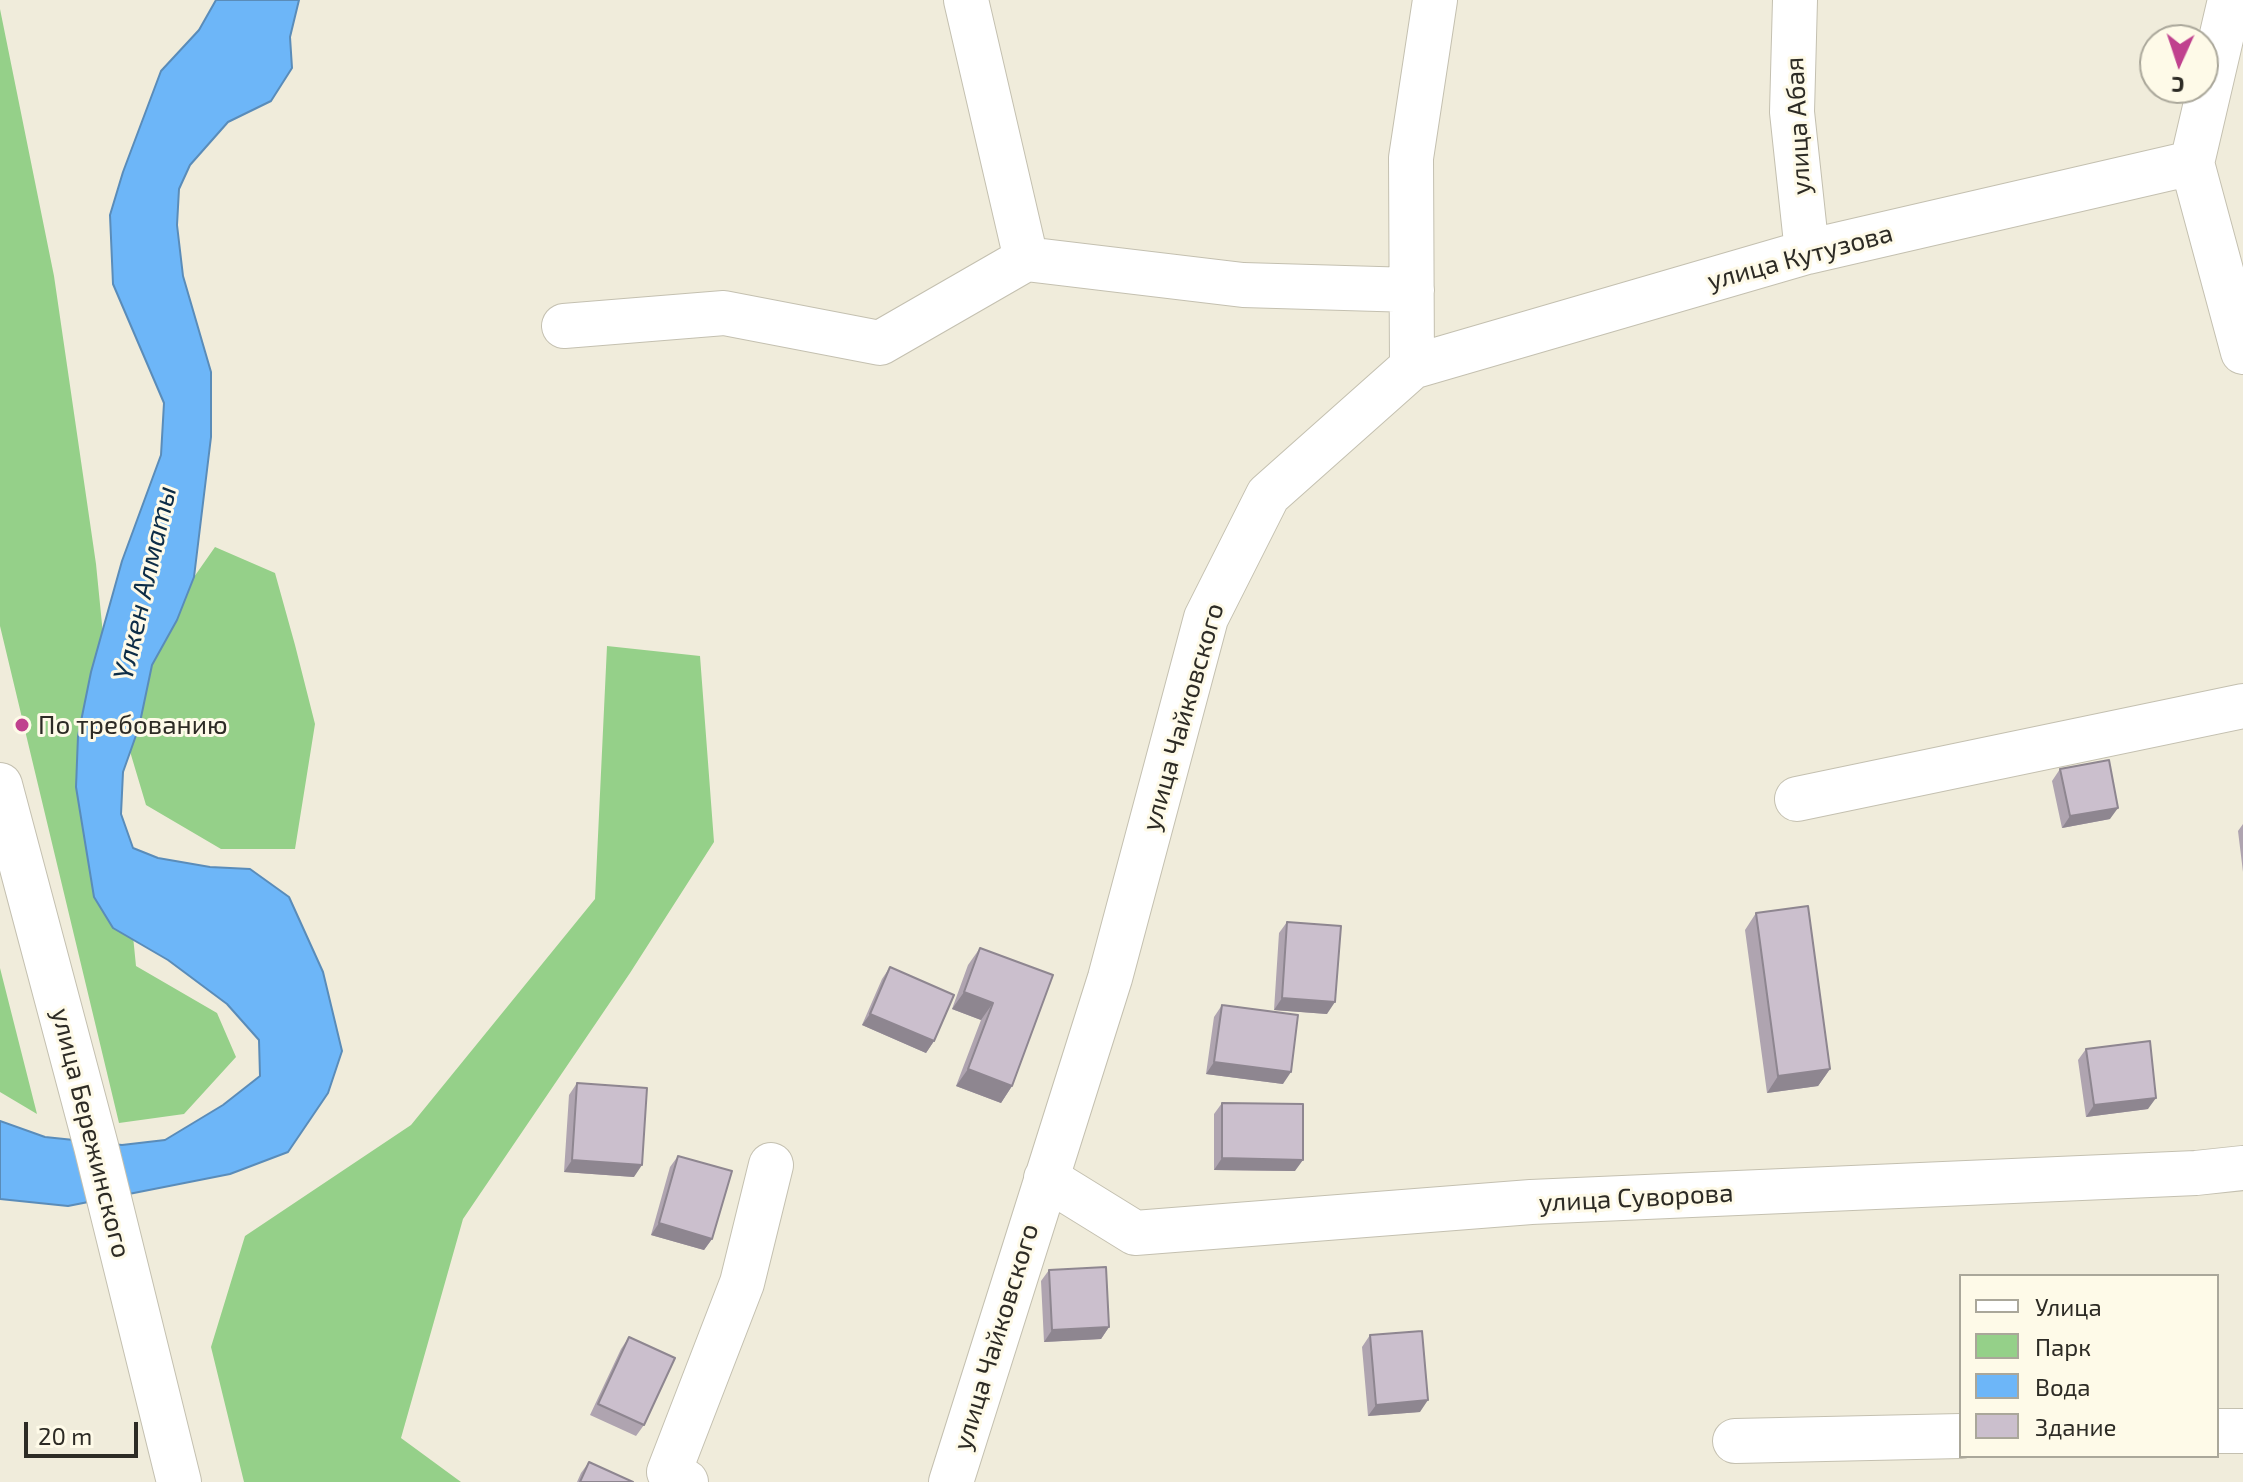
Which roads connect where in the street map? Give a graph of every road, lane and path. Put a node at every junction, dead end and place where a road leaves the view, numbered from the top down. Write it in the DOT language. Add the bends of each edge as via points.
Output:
graph roads {
  1 [pos="966,0"];
  2 [pos="1435,0"];
  3 [pos="1795,0"];
  4 [pos="2230,0"];
  5 [pos="2192,163"];
  6 [pos="1807,252"];
  7 [pos="1026,259"];
  8 [pos="1412,290"];
  9 [pos="564,326"];
  10 [pos="2243,352"];
  11 [pos="1412,367"];
  12 [pos="2243,706"];
  13 [pos="0,785"];
  14 [pos="1797,799"];
  15 [pos="771,1165"];
  16 [pos="2243,1168"];
  17 [pos="1046,1178"];
  18 [pos="2219,1431"];
  19 [pos="2243,1431"];
  20 [pos="1959,1436"];
  21 [pos="1735,1441"];
  22 [pos="179,1482"];
  23 [pos="686,1482"];
  24 [pos="951,1482"];
  1 -- 7 [label="street"];
  2 -- 8 [label="street" via="1411,158"];
  3 -- 6 [label="street, улица Абая" via="1792,112"];
  4 -- 5 [label="street"];
  5 -- 6 [label="street, улица Кутузова"];
  5 -- 10 [label="street"];
  6 -- 11 [label="street, улица Кутузова"];
  7 -- 8 [label="street" via="1243,285"];
  7 -- 9 [label="street" via="880,343 724,313"];
  8 -- 11 [label="street"];
  11 -- 17 [label="street, улица Чайковского" via="1268,495 1206,618 1110,978"];
  12 -- 14 [label="street"];
  13 -- 22 [label="street, улица Бережинского"];
  15 -- 23 [label="street" via="742,1283 669,1472"];
  16 -- 17 [label="street, улица Суворова" via="1531,1202 1135,1233"];
  17 -- 24 [label="street, улица Чайковского"];
  18 -- 19 [label="street"];
  20 -- 21 [label="street"];
}
